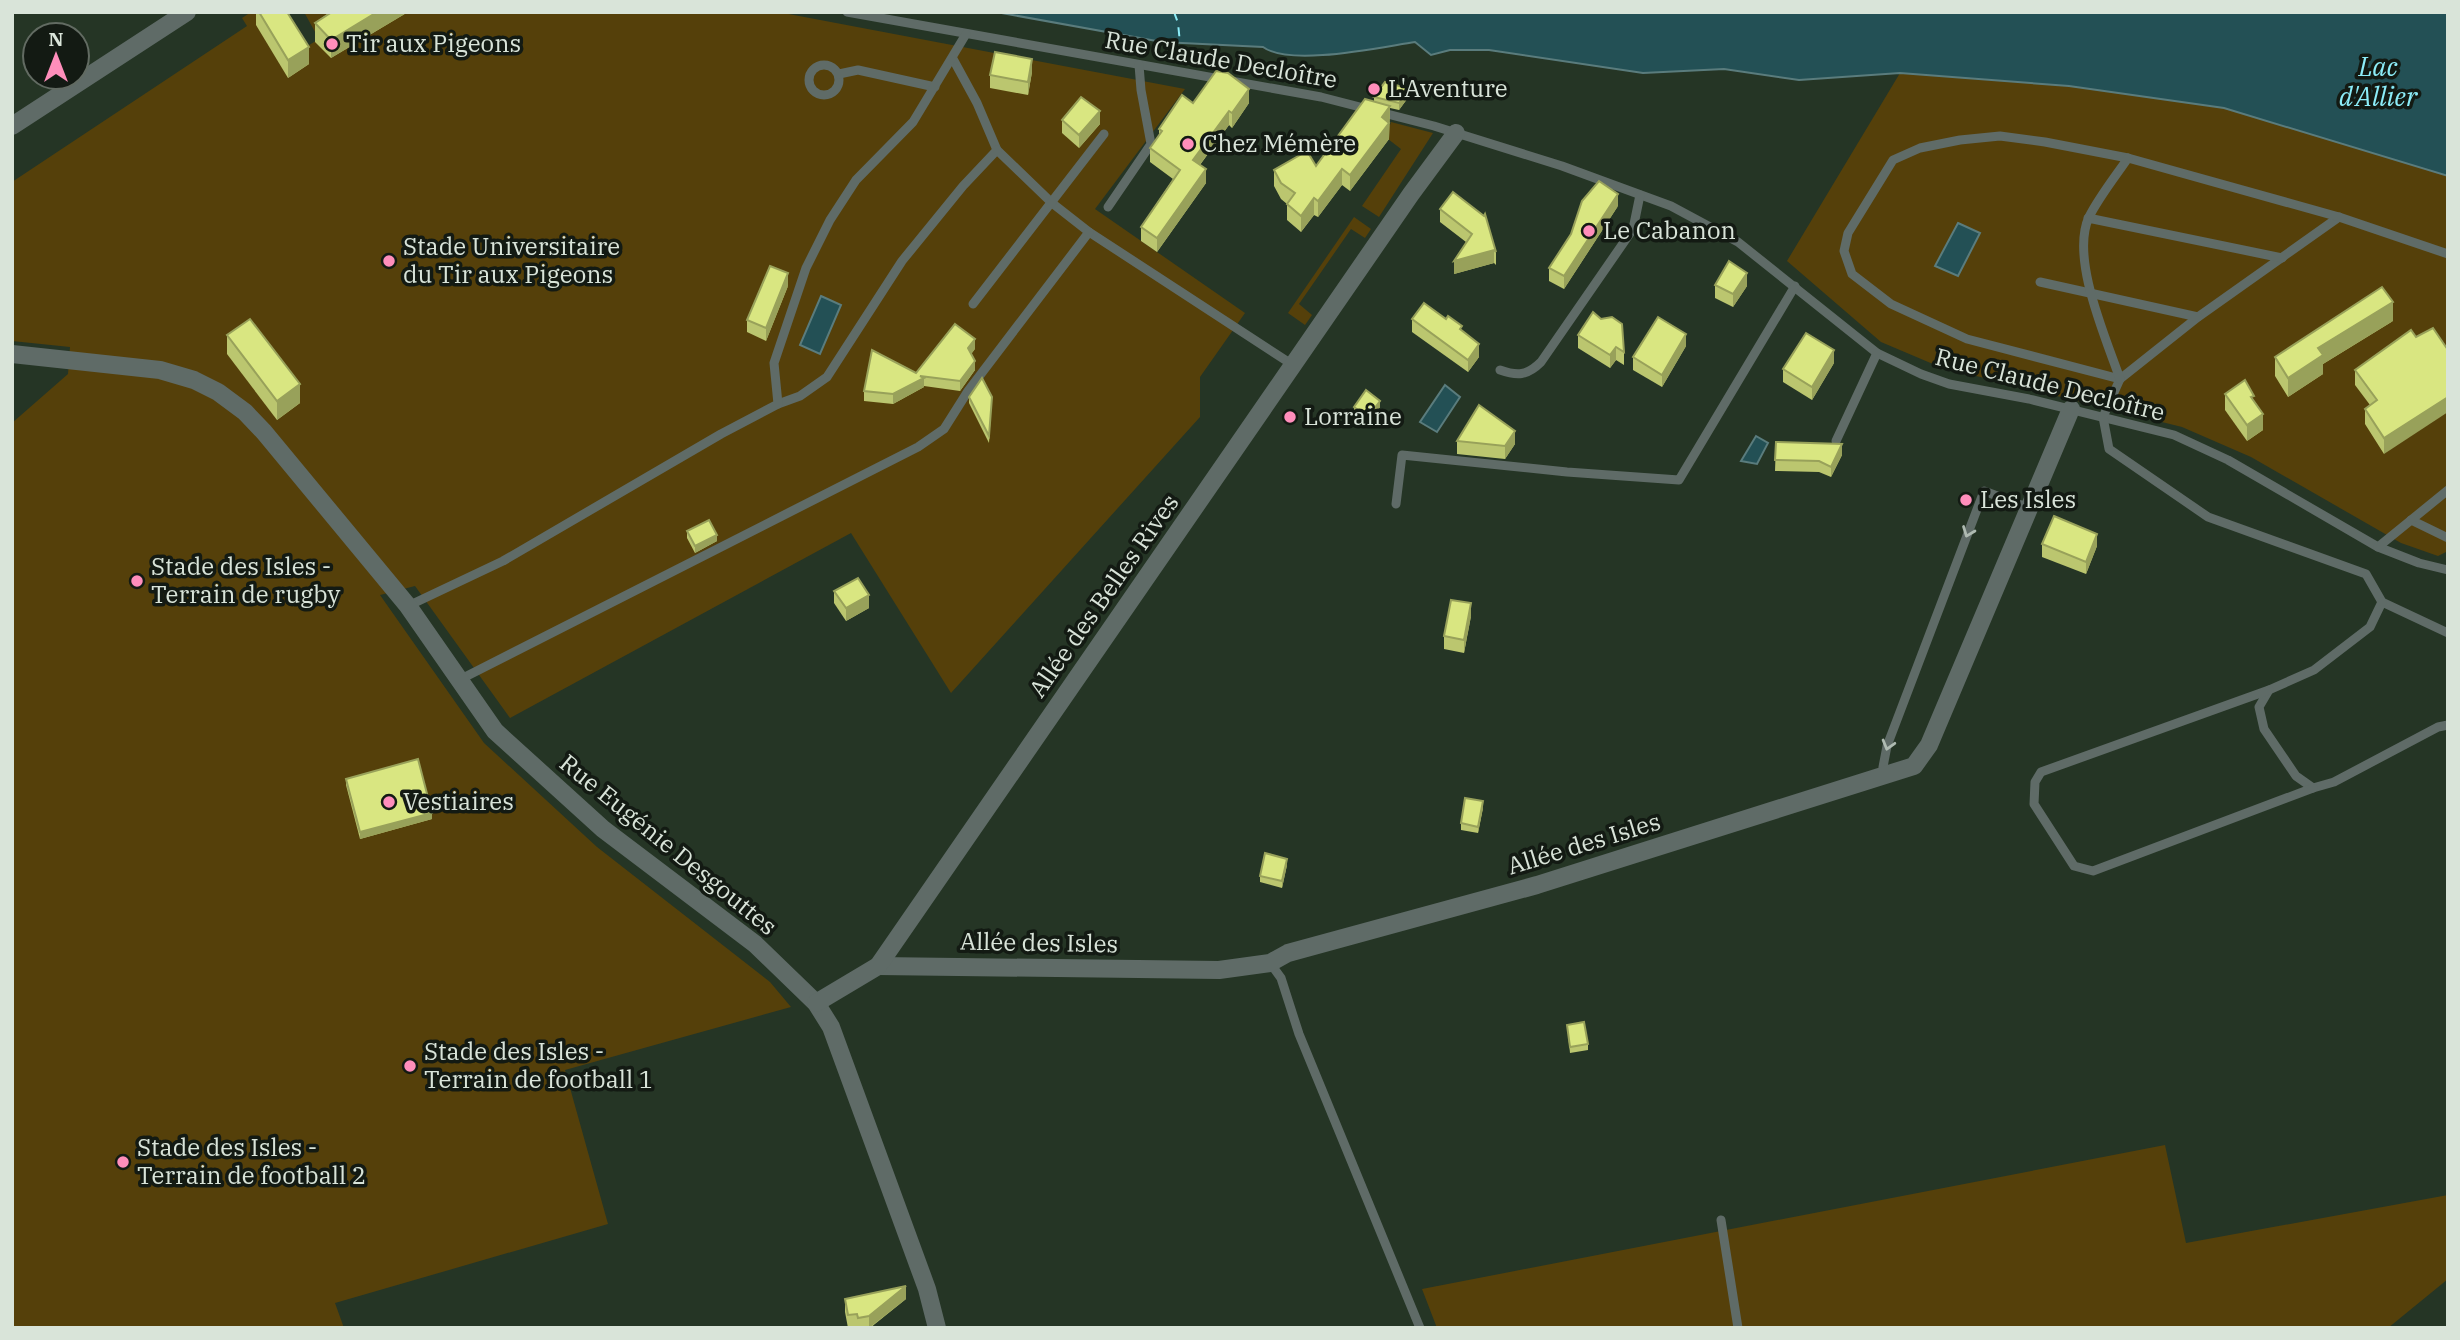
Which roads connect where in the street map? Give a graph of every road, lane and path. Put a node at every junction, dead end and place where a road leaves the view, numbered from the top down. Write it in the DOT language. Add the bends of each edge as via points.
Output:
graph roads {
  1 [pos="187,12"];
  2 [pos="847,12"];
  3 [pos="966,34"];
  4 [pos="953,59"];
  5 [pos="1139,65"];
  6 [pos="839,74"];
  7 [pos="935,87"];
  8 [pos="12,126"];
  9 [pos="1456,133"];
  10 [pos="1104,134"];
  11 [pos="996,150"];
  12 [pos="2128,158"];
  13 [pos="1640,195"];
  14 [pos="1052,203"];
  15 [pos="1108,207"];
  16 [pos="2339,217"];
  17 [pos="2088,218"];
  18 [pos="1089,232"];
  19 [pos="2448,254"];
  20 [pos="2282,258"];
  21 [pos="2040,282"];
  22 [pos="1795,286"];
  23 [pos="2091,293"];
  24 [pos="973,304"];
  25 [pos="2198,317"];
  26 [pos="1877,353"];
  27 [pos="12,354"];
  28 [pos="1293,365"];
  29 [pos="1500,370"];
  30 [pos="2120,379"];
  31 [pos="778,404"];
  32 [pos="2071,409"];
  33 [pos="2103,417"];
  34 [pos="1836,440"];
  35 [pos="2448,490"];
  36 [pos="1396,504"];
  37 [pos="2029,508"];
  38 [pos="2411,520"];
  39 [pos="2448,538"];
  40 [pos="2378,547"];
  41 [pos="2448,570"];
  42 [pos="2382,602"];
  43 [pos="408,606"];
  44 [pos="2448,634"];
  45 [pos="461,679"];
  46 [pos="2269,690"];
  47 [pos="2448,725"];
  48 [pos="1885,777"];
  49 [pos="2313,788"];
  50 [pos="1270,963"];
  51 [pos="878,966"];
  52 [pos="816,1003"];
  53 [pos="1721,1220"];
  54 [pos="937,1328"];
  55 [pos="1420,1328"];
  56 [pos="1738,1328"];
  1 -- 8 [label="street"];
  2 -- 3 [label="lane, Rue Claude Decloître"];
  3 -- 4 [label="lane"];
  3 -- 5 [label="lane, Rue Claude Decloître"];
  4 -- 7 [label="lane"];
  4 -- 11 [label="lane"];
  5 -- 9 [label="lane, Rue Claude Decloître" via="1321,97"];
  5 -- 15 [label="lane" via="1151,144"];
  6 -- 7 [label="lane" via="858,70"];
  7 -- 31 [label="lane" via="913,122 856,180 806,268 774,363"];
  9 -- 13 [label="lane, Rue Claude Decloître"];
  9 -- 28 [label="street, Allée des Belles Rives"];
  10 -- 14 [label="lane"];
  11 -- 14 [label="lane"];
  11 -- 31 [label="lane" via="902,261 827,377 800,396"];
  12 -- 16 [label="lane"];
  12 -- 17 [label="lane"];
  12 -- 30 [label="lane" via="2000,136 1920,148 1893,160 1848,233 1844,251 1852,274 1891,304 1968,340"];
  13 -- 22 [label="lane, Rue Claude Decloître" via="1697,218 1738,242"];
  13 -- 29 [label="lane" via="1633,229 1541,362 1525,374"];
  14 -- 18 [label="lane"];
  14 -- 24 [label="lane"];
  16 -- 19 [label="lane"];
  16 -- 20 [label="lane"];
  17 -- 20 [label="lane"];
  17 -- 23 [label="lane" via="2082,245"];
  18 -- 28 [label="lane"];
  18 -- 45 [label="lane" via="944,429 918,447"];
  20 -- 25 [label="lane"];
  21 -- 23 [label="lane"];
  22 -- 26 [label="lane, Rue Claude Decloître"];
  22 -- 36 [label="lane" via="1679,480 1402,455"];
  23 -- 25 [label="lane"];
  23 -- 30 [label="lane"];
  25 -- 30 [label="lane"];
  26 -- 32 [label="lane, Rue Claude Decloître" via="1949,384"];
  26 -- 34 [label="lane"];
  27 -- 43 [label="street, Rue Eugénie Desgouttes" via="160,370 218,392 264,432"];
  28 -- 51 [label="street, Allée des Belles Rives"];
  30 -- 33 [label="lane"];
  31 -- 43 [label="lane" via="503,561"];
  32 -- 33 [label="lane, Rue Claude Decloître"];
  32 -- 37 [label="street, Allée des Isles"];
  33 -- 40 [label="lane, Rue Claude Decloître" via="2174,435 2228,460"];
  33 -- 42 [label="lane" via="2109,449 2208,517 2366,574"];
  35 -- 38 [label="lane"];
  37 -- 48 [label="street, Allée des Isles" via="1929,745 1914,766"];
  37 -- 48 [label="lane, one-way" via="1984,491 1887,746"];
  38 -- 39 [label="lane"];
  38 -- 40 [label="lane"];
  40 -- 41 [label="lane, Rue Claude Decloître"];
  42 -- 44 [label="lane"];
  42 -- 46 [label="lane" via="2370,627 2314,670"];
  43 -- 45 [label="street, Rue Eugénie Desgouttes"];
  45 -- 52 [label="street, Rue Eugénie Desgouttes" via="495,731 532,767 603,829 755,944"];
  46 -- 49 [label="lane" via="2259,707 2264,729 2296,776"];
  46 -- 49 [label="lane" via="2041,772 2035,782 2034,804 2074,866 2093,871"];
  47 -- 49 [label="lane"];
  48 -- 50 [label="street, Allée des Isles" via="1536,885 1288,953"];
  50 -- 51 [label="street, Allée des Isles" via="1219,970"];
  50 -- 55 [label="lane" via="1281,978 1299,1034"];
  51 -- 52 [label="street, Allée des Belles Rives"];
  52 -- 54 [label="street, Rue Eugénie Desgouttes" via="831,1027 927,1289"];
  53 -- 56 [label="lane"];
}
